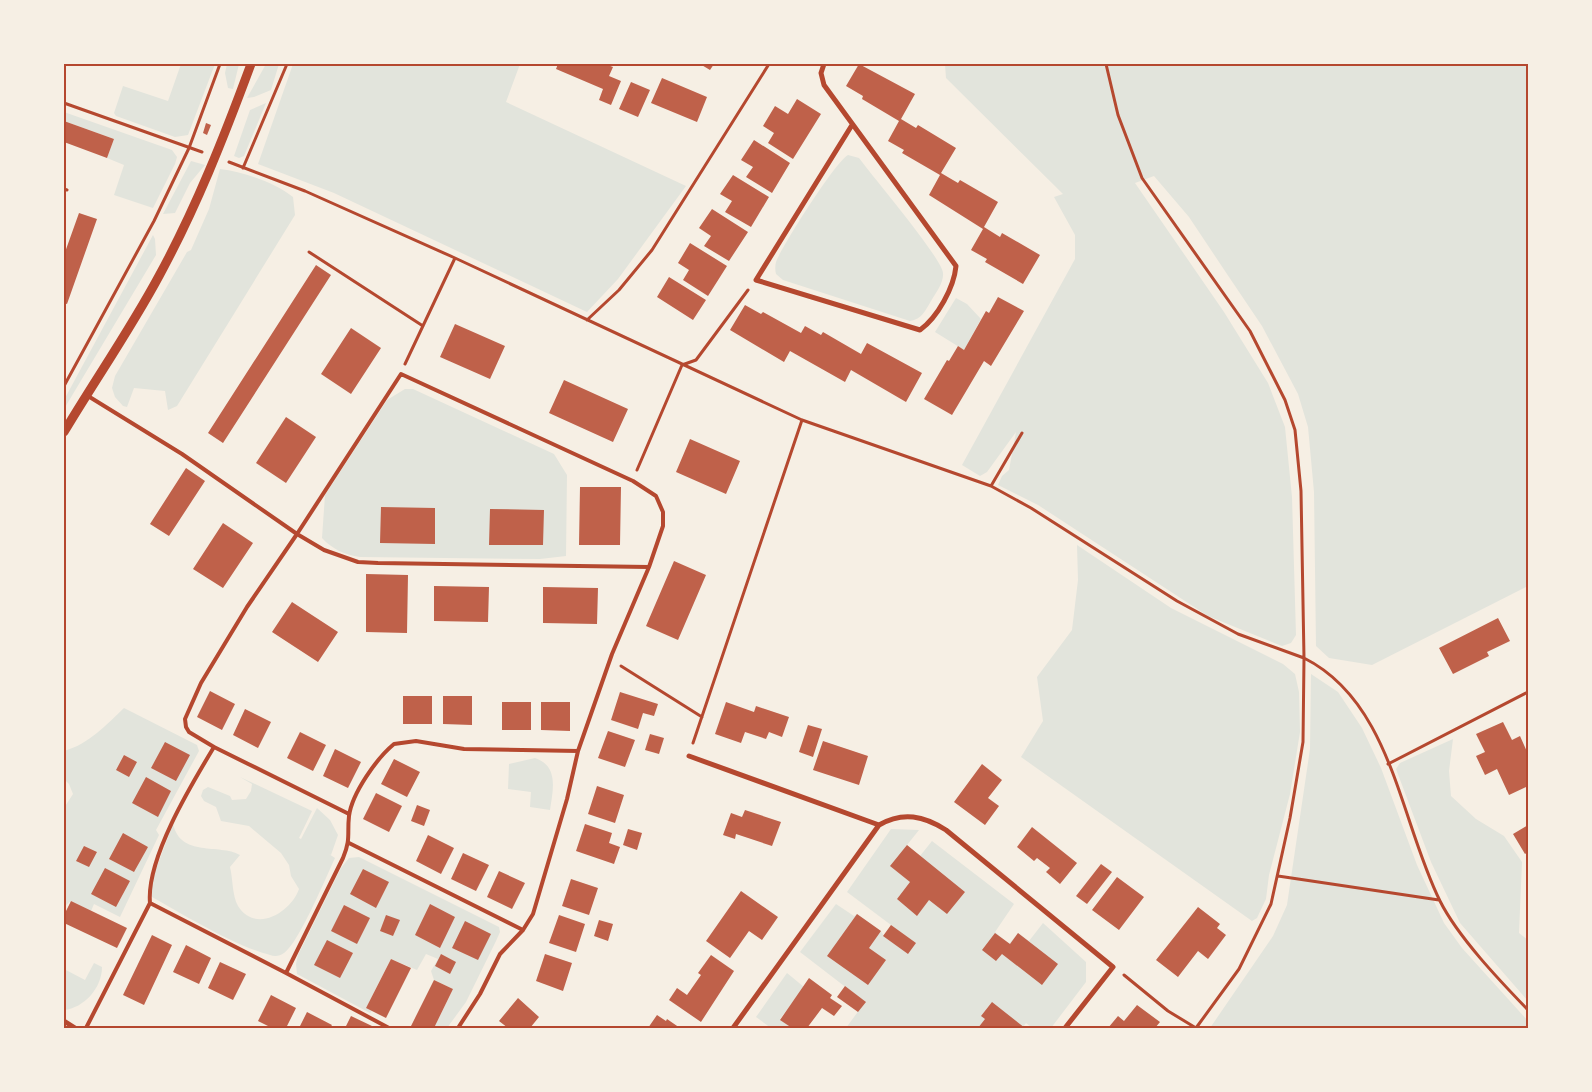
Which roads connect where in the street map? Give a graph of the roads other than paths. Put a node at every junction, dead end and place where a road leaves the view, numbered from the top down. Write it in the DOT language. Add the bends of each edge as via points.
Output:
graph roads {
  1 [pos="251,64"];
  2 [pos="824,64"];
  3 [pos="852,125"];
  4 [pos="86,394"];
  5 [pos="64,432"];
  6 [pos="297,534"];
  7 [pos="649,567"];
  8 [pos="214,747"];
  9 [pos="578,751"];
  10 [pos="689,756"];
  11 [pos="349,814"];
  12 [pos="879,825"];
  13 [pos="350,843"];
  14 [pos="150,902"];
  15 [pos="523,930"];
  16 [pos="286,973"];
  17 [pos="64,1021"];
  18 [pos="76,1028"];
  19 [pos="86,1028"];
  20 [pos="389,1028"];
  21 [pos="458,1028"];
  22 [pos="733,1028"];
  23 [pos="1065,1028"];
  1 -- 4 [label="street" via="198,199 159,277"];
  2 -- 3 [label="street" via="821,73 824,85"];
  3 -- 3 [label="street" via="956,266 955,278 930,323 920,330 756,280"];
  4 -- 5 [label="street"];
  4 -- 6 [label="lane" via="182,454"];
  6 -- 7 [label="lane" via="324,550 358,562"];
  6 -- 7 [label="lane" via="401,374 633,480 656,496 664,512 663,526"];
  6 -- 8 [label="lane" via="221,648 186,719 186,728"];
  7 -- 9 [label="lane" via="610,659"];
  8 -- 11 [label="lane"];
  8 -- 14 [label="lane" via="176,813 152,875"];
  9 -- 11 [label="lane" via="464,749 403,741 394,744 374,765"];
  9 -- 15 [label="lane" via="533,914"];
  10 -- 12 [label="street"];
  11 -- 13 [label="lane"];
  12 -- 22 [label="street"];
  12 -- 23 [label="street" via="903,816 932,821 1113,967"];
  13 -- 15 [label="lane"];
  13 -- 16 [label="lane"];
  14 -- 16 [label="lane"];
  14 -- 19 [label="lane"];
  15 -- 21 [label="lane" via="500,954"];
  16 -- 20 [label="lane"];
  17 -- 18 [label="street"];
}
